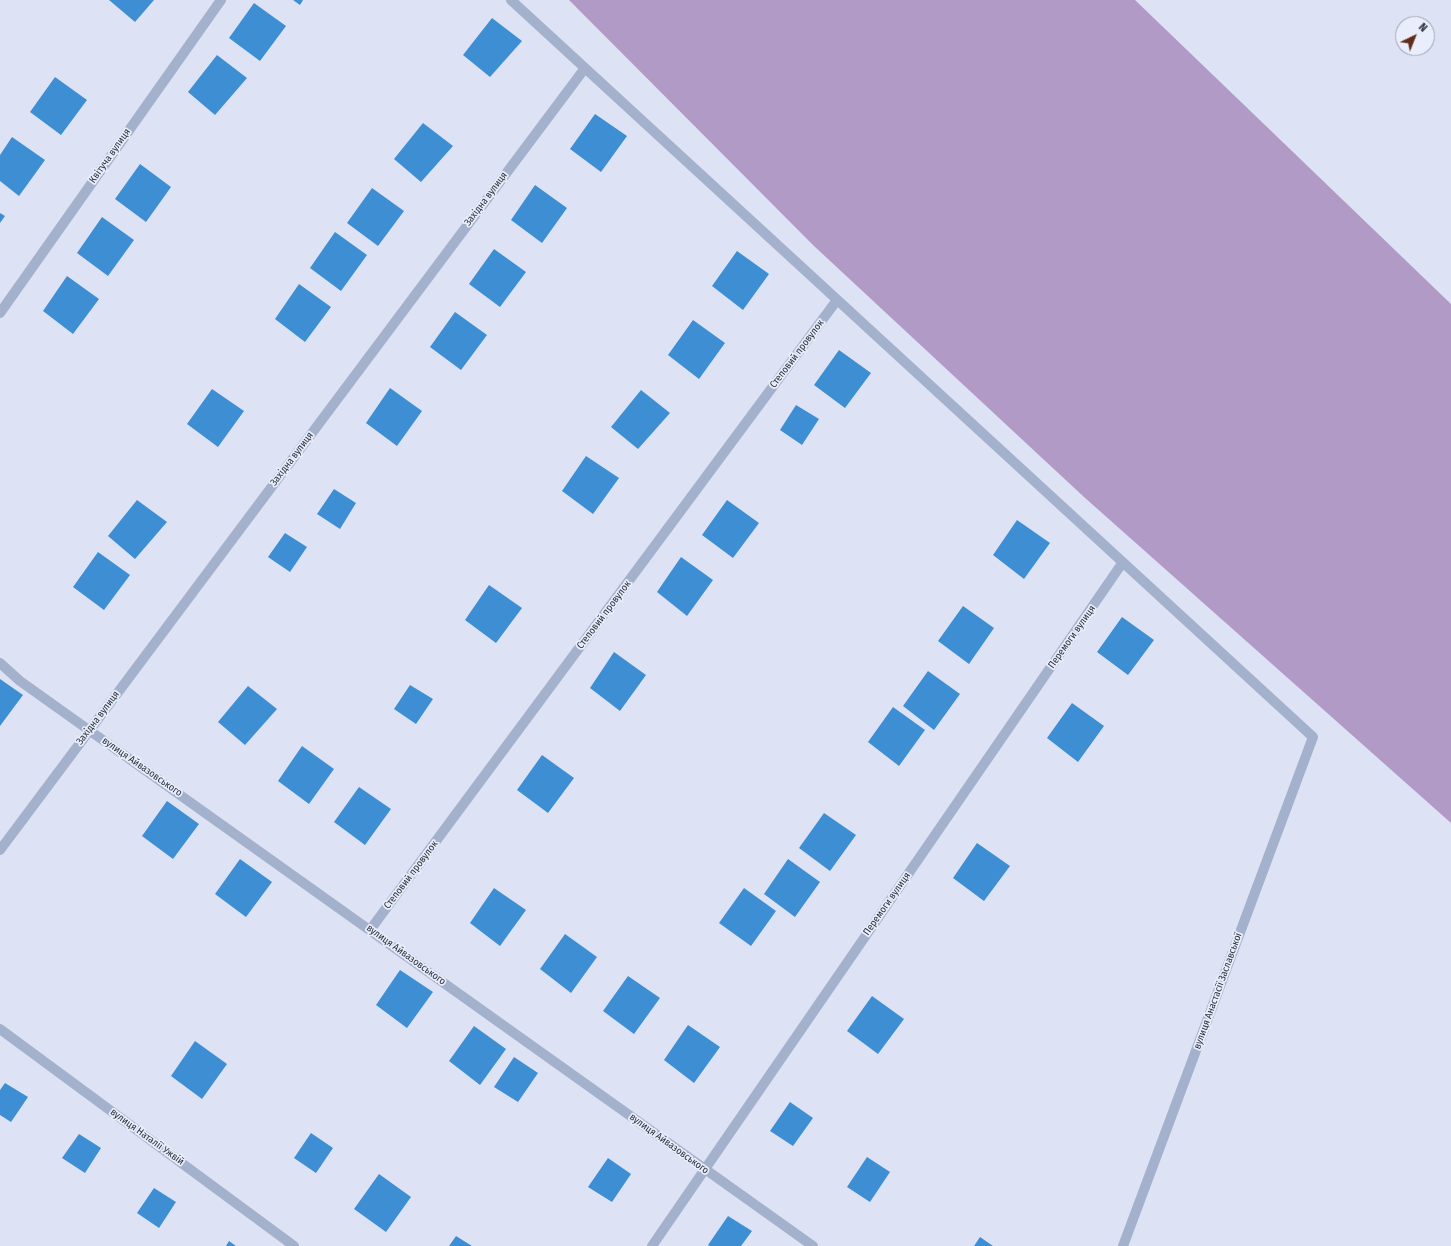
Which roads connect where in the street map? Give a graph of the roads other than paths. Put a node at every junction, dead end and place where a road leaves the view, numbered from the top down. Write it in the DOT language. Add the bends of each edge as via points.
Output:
graph roads {
  1 [pos="221,0"];
  2 [pos="511,0"];
  3 [pos="585,68"];
  4 [pos="837,300"];
  5 [pos="0,313"];
  6 [pos="1123,562"];
  7 [pos="0,663"];
  8 [pos="90,730"];
  9 [pos="0,850"];
  10 [pos="370,930"];
  11 [pos="0,1029"];
  12 [pos="704,1169"];
  13 [pos="294,1246"];
  14 [pos="652,1246"];
  15 [pos="813,1246"];
  16 [pos="1123,1246"];
  1 -- 5 [label="street, Квітуча вулиця"];
  2 -- 3 [label="street"];
  3 -- 4 [label="street"];
  3 -- 8 [label="street, Західна вулиця"];
  4 -- 6 [label="street"];
  4 -- 10 [label="street, Степовий провулок"];
  6 -- 12 [label="street, Перемоги вулиця"];
  6 -- 16 [label="street, вулиця Анастасії Заславської" via="1314,736"];
  7 -- 8 [label="street, вулиця Айвазовського" via="20,681"];
  8 -- 9 [label="street, Західна вулиця"];
  8 -- 10 [label="street, вулиця Айвазовського"];
  10 -- 12 [label="street, вулиця Айвазовського"];
  11 -- 13 [label="street, вулиця Наталії Ужвій"];
  12 -- 14 [label="street, Перемоги вулиця"];
  12 -- 15 [label="street, вулиця Айвазовського"];
}
